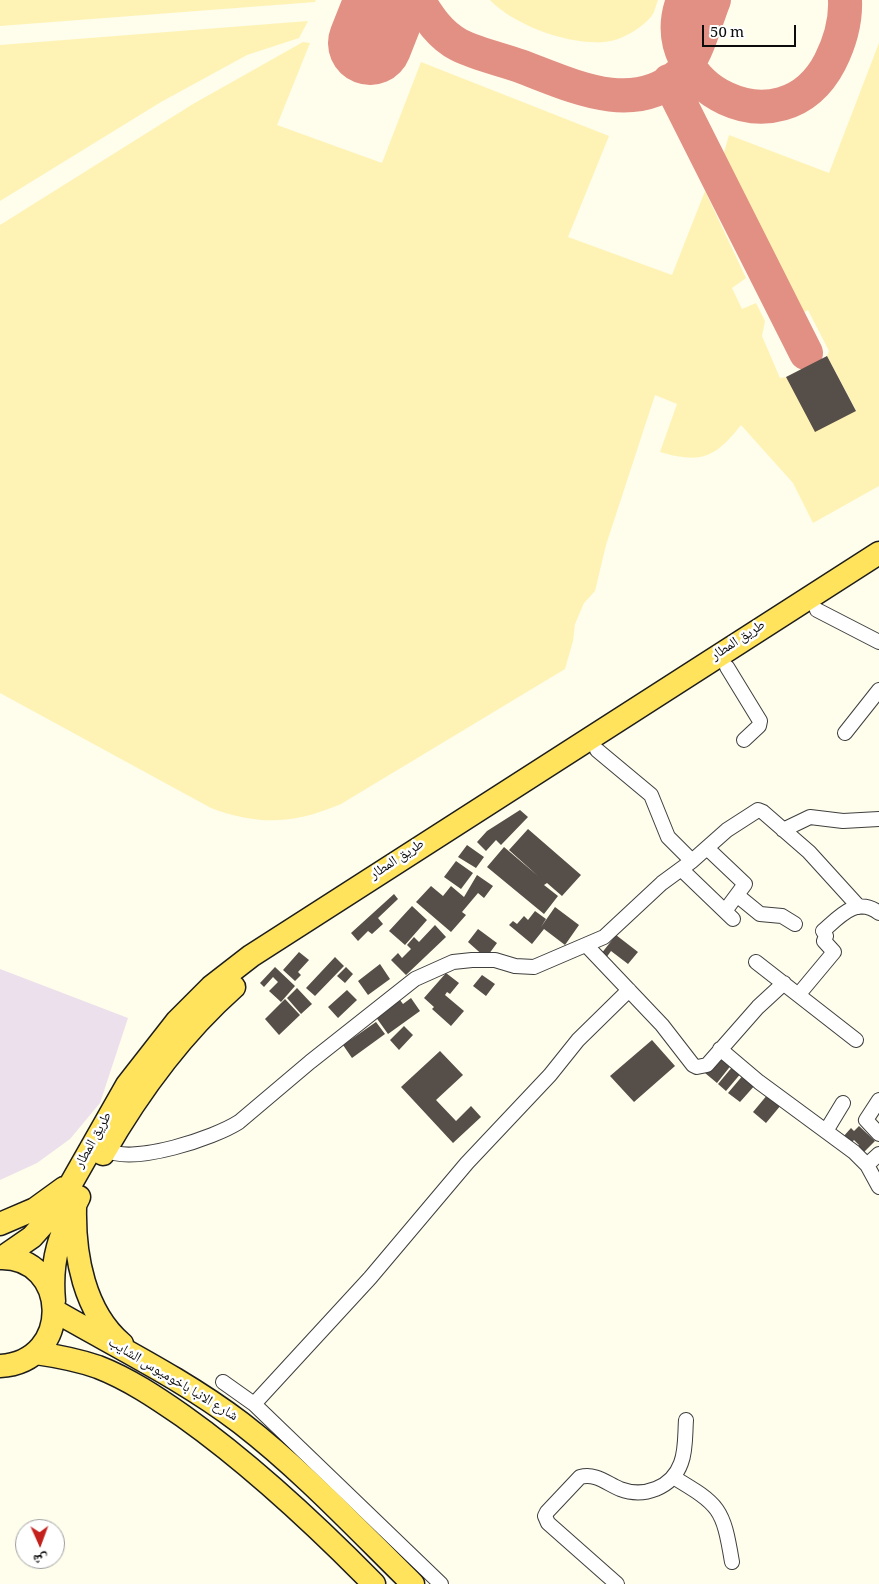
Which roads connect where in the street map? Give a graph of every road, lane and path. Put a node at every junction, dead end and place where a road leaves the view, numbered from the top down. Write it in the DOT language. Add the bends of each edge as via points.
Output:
graph roads {
  1 [pos="879,553"];
  2 [pos="879,570"];
  3 [pos="817,610"];
  4 [pos="879,642"];
  5 [pos="727,667"];
  6 [pos="879,690"];
  7 [pos="845,733"];
  8 [pos="744,740"];
  9 [pos="596,750"];
  10 [pos="879,819"];
  11 [pos="783,830"];
  12 [pos="707,848"];
  13 [pos="687,865"];
  14 [pos="738,896"];
  15 [pos="859,906"];
  16 [pos="879,913"];
  17 [pos="795,924"];
  18 [pos="586,945"];
  19 [pos="756,962"];
  20 [pos="784,983"];
  21 [pos="629,990"];
  22 [pos="799,994"];
  23 [pos="856,1040"];
  24 [pos="720,1049"];
  25 [pos="143,1077"];
  26 [pos="879,1100"];
  27 [pos="843,1103"];
  28 [pos="826,1130"];
  29 [pos="879,1134"];
  30 [pos="106,1150"];
  31 [pos="879,1154"];
  32 [pos="867,1165"];
  33 [pos="74,1180"];
  34 [pos="879,1187"];
  35 [pos="75,1205"];
  36 [pos="0,1224"];
  37 [pos="1,1258"];
  38 [pos="54,1306"];
  39 [pos="36,1353"];
  40 [pos="134,1355"];
  41 [pos="0,1366"];
  42 [pos="223,1382"];
  43 [pos="254,1404"];
  44 [pos="686,1420"];
  45 [pos="673,1477"];
  46 [pos="732,1562"];
  47 [pos="374,1584"];
  48 [pos="413,1584"];
  49 [pos="441,1584"];
  50 [pos="617,1584"];
  1 -- 25 [label="main road, طريق المطار" via="251,956 198,1000"];
  2 -- 3 [label="main road, طريق المطار"];
  3 -- 4 [label="street"];
  3 -- 5 [label="main road, طريق المطار"];
  5 -- 8 [label="street" via="760,721"];
  5 -- 9 [label="main road, طريق المطار"];
  6 -- 7 [label="street"];
  9 -- 13 [label="street" via="651,795 668,837"];
  9 -- 25 [label="main road, طريق المطار" via="240,982"];
  10 -- 11 [label="street" via="843,821 810,818"];
  11 -- 12 [label="street" via="758,810 729,828"];
  11 -- 15 [label="street" via="809,852"];
  12 -- 13 [label="street"];
  12 -- 14 [label="street" via="745,884"];
  13 -- 14 [label="street" via="729,915"];
  13 -- 18 [label="street" via="662,883 611,932"];
  14 -- 17 [label="street" via="760,914 782,916"];
  15 -- 16 [label="street" via="870,907"];
  15 -- 22 [label="street" via="817,928 826,936 824,941 834,952"];
  18 -- 21 [label="street"];
  18 -- 30 [label="street" via="534,967 472,960 453,962 435,969 399,990 224,1132 164,1149 121,1154"];
  19 -- 20 [label="street"];
  20 -- 22 [label="street"];
  20 -- 24 [label="street"];
  21 -- 24 [label="street" via="693,1065 706,1065"];
  21 -- 43 [label="street" via="578,1040 550,1075 467,1163 370,1278"];
  22 -- 23 [label="street"];
  24 -- 28 [label="street" via="759,1082"];
  25 -- 30 [label="main road, طريق المطار"];
  25 -- 33 [label="main road, طريق المطار" via="107,1118"];
  26 -- 29 [label="street" via="866,1122"];
  27 -- 28 [label="street"];
  28 -- 32 [label="street"];
  30 -- 35 [label="main road, طريق المطار"];
  31 -- 32 [label="street"];
  32 -- 34 [label="street"];
  33 -- 36 [label="main road" via="35,1209"];
  33 -- 37 [label="main road, طريق المطار" via="45,1224"];
  35 -- 38 [label="main road, طريق المطار" via="54,1258"];
  35 -- 40 [label="main road" via="77,1253 90,1298 115,1339"];
  37 -- 38 [label="main road" via="23,1263 39,1274 50,1291"];
  38 -- 39 [label="main road, طريق المطار" via="51,1332"];
  38 -- 40 [label="main road, شارع الانبا باخوميوس الشايب"];
  39 -- 41 [label="main road" via="22,1362"];
  39 -- 47 [label="main road, شارع الانبا باخوميوس الشايب" via="100,1368 170,1407 226,1448 276,1491"];
  40 -- 48 [label="main road, شارع الانبا باخوميوس الشايب" via="240,1423 308,1480"];
  42 -- 43 [label="street"];
  43 -- 49 [label="street"];
  44 -- 45 [label="street" via="683,1456"];
  45 -- 46 [label="street" via="708,1498 719,1511 726,1526"];
  45 -- 50 [label="street" via="661,1487 638,1493 619,1489 594,1476 580,1477 547,1512 548,1524"];
}
